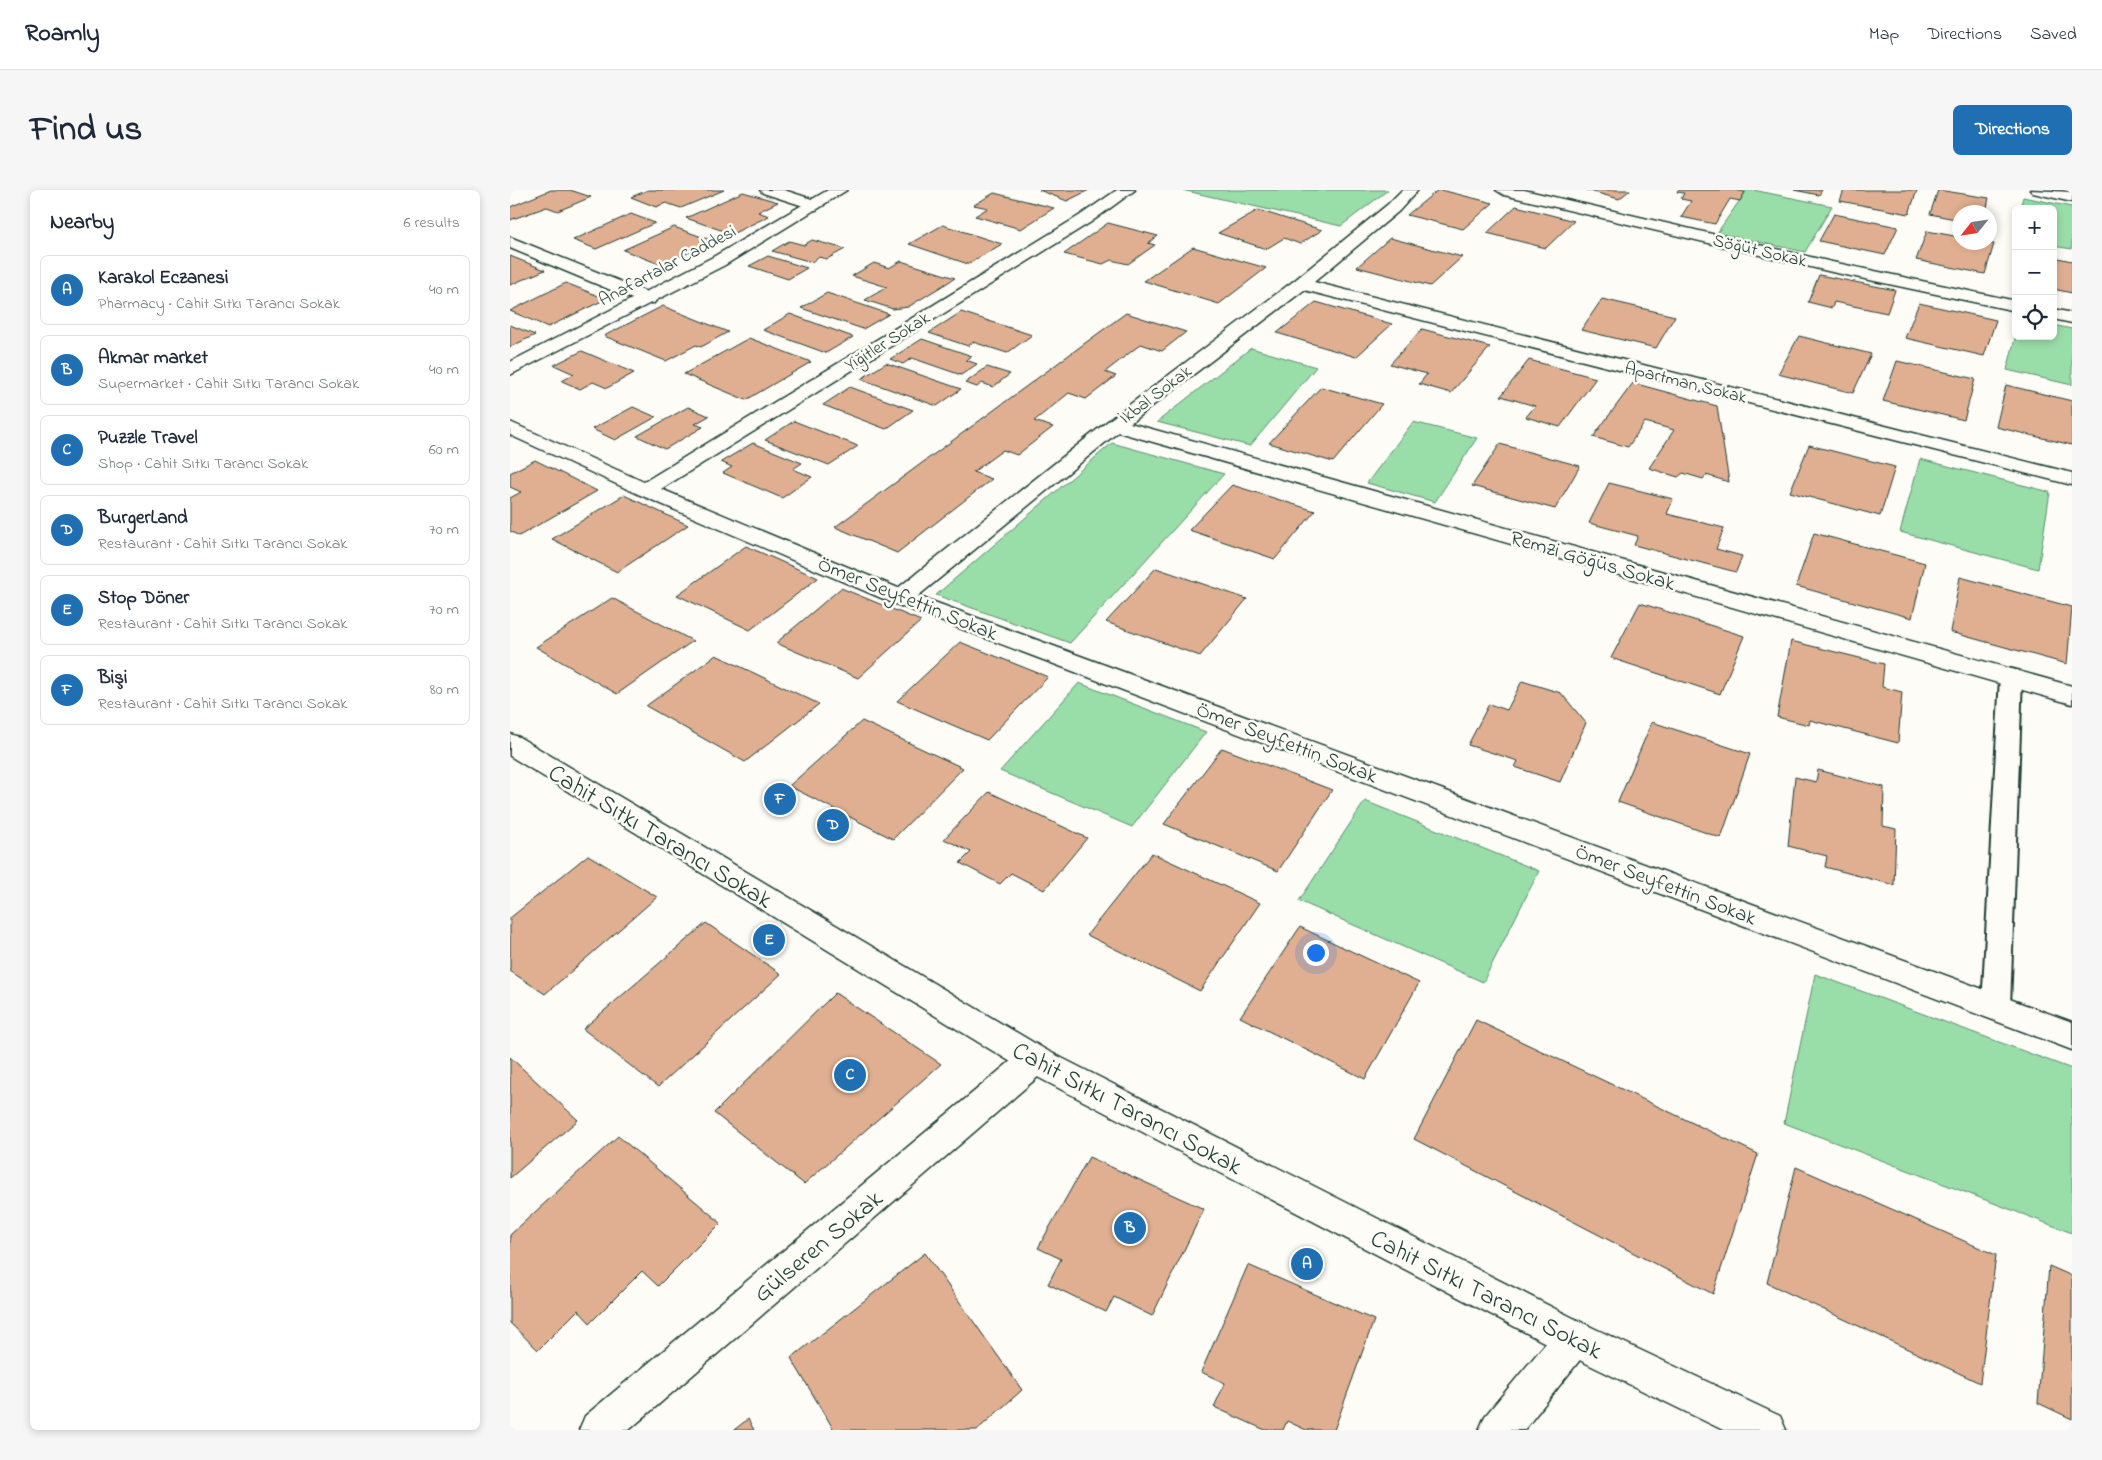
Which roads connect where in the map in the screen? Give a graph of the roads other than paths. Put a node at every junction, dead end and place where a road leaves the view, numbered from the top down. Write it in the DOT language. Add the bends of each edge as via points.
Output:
graph roads {
  1 [pos="768,190"];
  2 [pos="839,190"];
  3 [pos="1127,190"];
  4 [pos="1410,190"];
  5 [pos="1504,190"];
  6 [pos="2038,190"];
  7 [pos="2072,196"];
  8 [pos="816,204"];
  9 [pos="510,242"];
  10 [pos="1301,284"];
  11 [pos="648,299"];
  12 [pos="2012,305"];
  13 [pos="2057,315"];
  14 [pos="2072,318"];
  15 [pos="510,369"];
  16 [pos="1115,425"];
  17 [pos="510,428"];
  18 [pos="2072,479"];
  19 [pos="645,490"];
  20 [pos="901,598"];
  21 [pos="2011,677"];
  22 [pos="2072,694"];
  23 [pos="510,744"];
  24 [pos="1996,1007"];
  25 [pos="2072,1036"];
  26 [pos="1035,1060"];
  27 [pos="1574,1338"];
  28 [pos="599,1430"];
  29 [pos="1499,1430"];
  30 [pos="1766,1430"];
  1 -- 8 [label="street"];
  2 -- 8 [label="street, Anafartalar Caddesi"];
  3 -- 19 [label="street, Yiğitler Sokak"];
  4 -- 10 [label="street, İkbal Sokak"];
  5 -- 12 [label="street, Söğüt Sokak" via="1832,267"];
  6 -- 7 [label="street"];
  8 -- 11 [label="street, Anafartalar Caddesi"];
  9 -- 11 [label="street"];
  10 -- 16 [label="street, İkbal Sokak"];
  10 -- 18 [label="street, Apartman Sokak"];
  11 -- 15 [label="street, Anafartalar Caddesi"];
  13 -- 14 [label="street"];
  16 -- 20 [label="street, İkbal Sokak"];
  16 -- 21 [label="street, Remzi Göğüs Sokak"];
  17 -- 19 [label="street, Ömer Seyfettin Sokak"];
  19 -- 20 [label="street, Ömer Seyfettin Sokak"];
  20 -- 24 [label="street, Ömer Seyfettin Sokak"];
  21 -- 22 [label="street, Remzi Göğüs Sokak"];
  21 -- 24 [label="lane"];
  23 -- 26 [label="street, Cahit Sıtkı Tarancı Sokak"];
  24 -- 25 [label="street, Ömer Seyfettin Sokak"];
  26 -- 27 [label="street, Cahit Sıtkı Tarancı Sokak"];
  26 -- 28 [label="street, Gülseren Sokak"];
  27 -- 29 [label="street"];
  27 -- 30 [label="street, Cahit Sıtkı Tarancı Sokak"];
}
